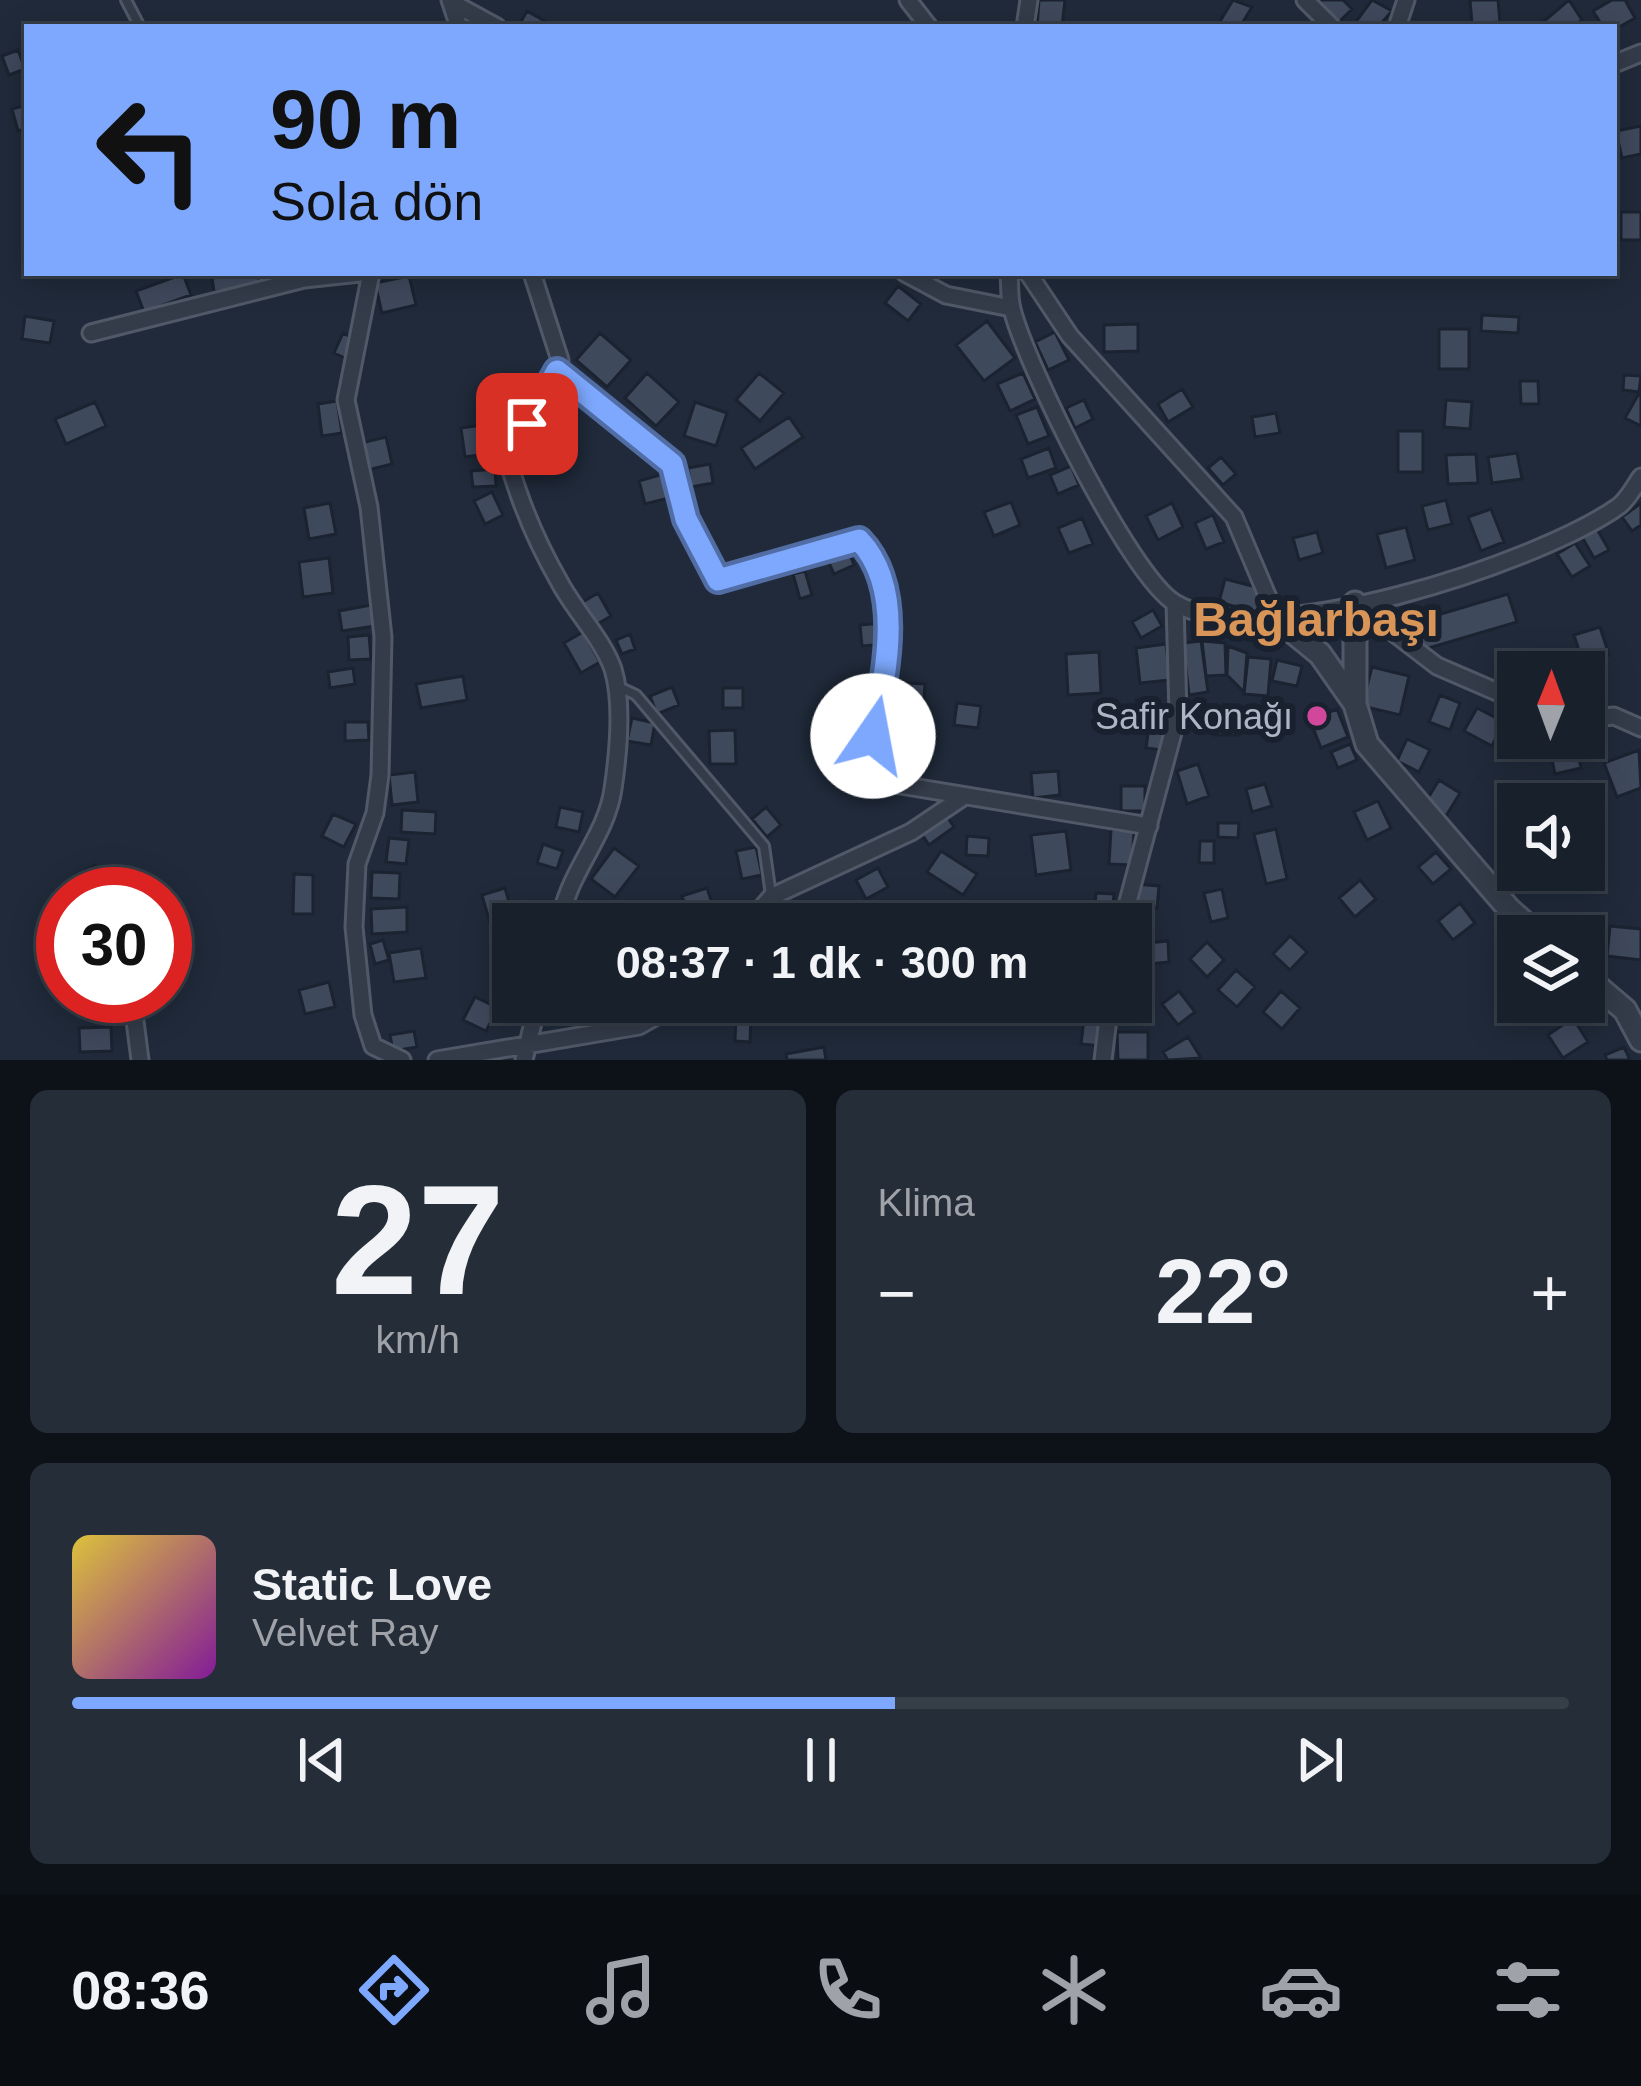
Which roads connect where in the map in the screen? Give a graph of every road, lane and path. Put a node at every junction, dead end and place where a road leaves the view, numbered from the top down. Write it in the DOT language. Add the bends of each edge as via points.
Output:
graph roads {
  1 [pos="908,0"];
  2 [pos="1305,0"];
  3 [pos="450,1"];
  4 [pos="492,24"];
  5 [pos="927,24"];
  6 [pos="1329,24"];
  7 [pos="314,276"];
  8 [pos="370,276"];
  9 [pos="533,276"];
  10 [pos="911,276"];
  11 [pos="1010,276"];
  12 [pos="1030,276"];
  13 [pos="283,278"];
  14 [pos="1011,308"];
  15 [pos="91,333"];
  16 [pos="557,371"];
  17 [pos="1641,478"];
  18 [pos="1174,603"];
  19 [pos="1354,603"];
  20 [pos="1277,620"];
  21 [pos="614,685"];
  22 [pos="1497,692"];
  23 [pos="1355,704"];
  24 [pos="1605,717"];
  25 [pos="1641,728"];
  26 [pos="963,797"];
  27 [pos="1149,826"];
  28 [pos="771,897"];
  29 [pos="562,903"];
  30 [pos="766,903"];
  31 [pos="1128,903"];
  32 [pos="1515,915"];
  33 [pos="1605,989"];
  34 [pos="1633,1008"];
  35 [pos="134,1023"];
  36 [pos="644,1023"];
  37 [pos="1107,1023"];
  38 [pos="1641,1040"];
  39 [pos="526,1051"];
  40 [pos="140,1060"];
  41 [pos="402,1060"];
  42 [pos="437,1060"];
  43 [pos="1103,1060"];
  1 -- 5 [label="street"];
  2 -- 6 [label="street"];
  3 -- 4 [label="street"];
  7 -- 13 [label="street"];
  8 -- 41 [label="street" via="346,400 378,569 381,729 354,927 373,1046"];
  9 -- 16 [label="street"];
  10 -- 14 [label="street" via="946,295"];
  11 -- 14 [label="street"];
  12 -- 20 [label="street" via="1070,336 1234,517"];
  13 -- 15 [label="street"];
  14 -- 18 [label="street" via="1140,570"];
  16 -- 21 [label="street" via="507,456 518,496 613,669"];
  16 -- 26 [label="street" via="672,464 686,519 718,580 859,540 877,558 890,651 864,779"];
  17 -- 19 [label="street" via="1622,505 1516,559"];
  18 -- 20 [label="street"];
  18 -- 27 [label="street" via="1178,714"];
  19 -- 20 [label="street"];
  19 -- 22 [label="street" via="1437,666"];
  19 -- 23 [label="street"];
  20 -- 23 [label="street" via="1320,654"];
  21 -- 28 [label="lane" via="636,695 734,805 764,847"];
  21 -- 29 [label="street" via="613,791"];
  23 -- 32 [label="street" via="1367,744"];
  24 -- 25 [label="street"];
  26 -- 27 [label="street"];
  26 -- 28 [label="street" via="911,832"];
  27 -- 31 [label="street"];
  28 -- 30 [label="street"];
  33 -- 34 [label="street"];
  34 -- 38 [label="street"];
  35 -- 40 [label="street"];
  36 -- 39 [label="street"];
  37 -- 43 [label="street"];
  39 -- 42 [label="street"];
}
